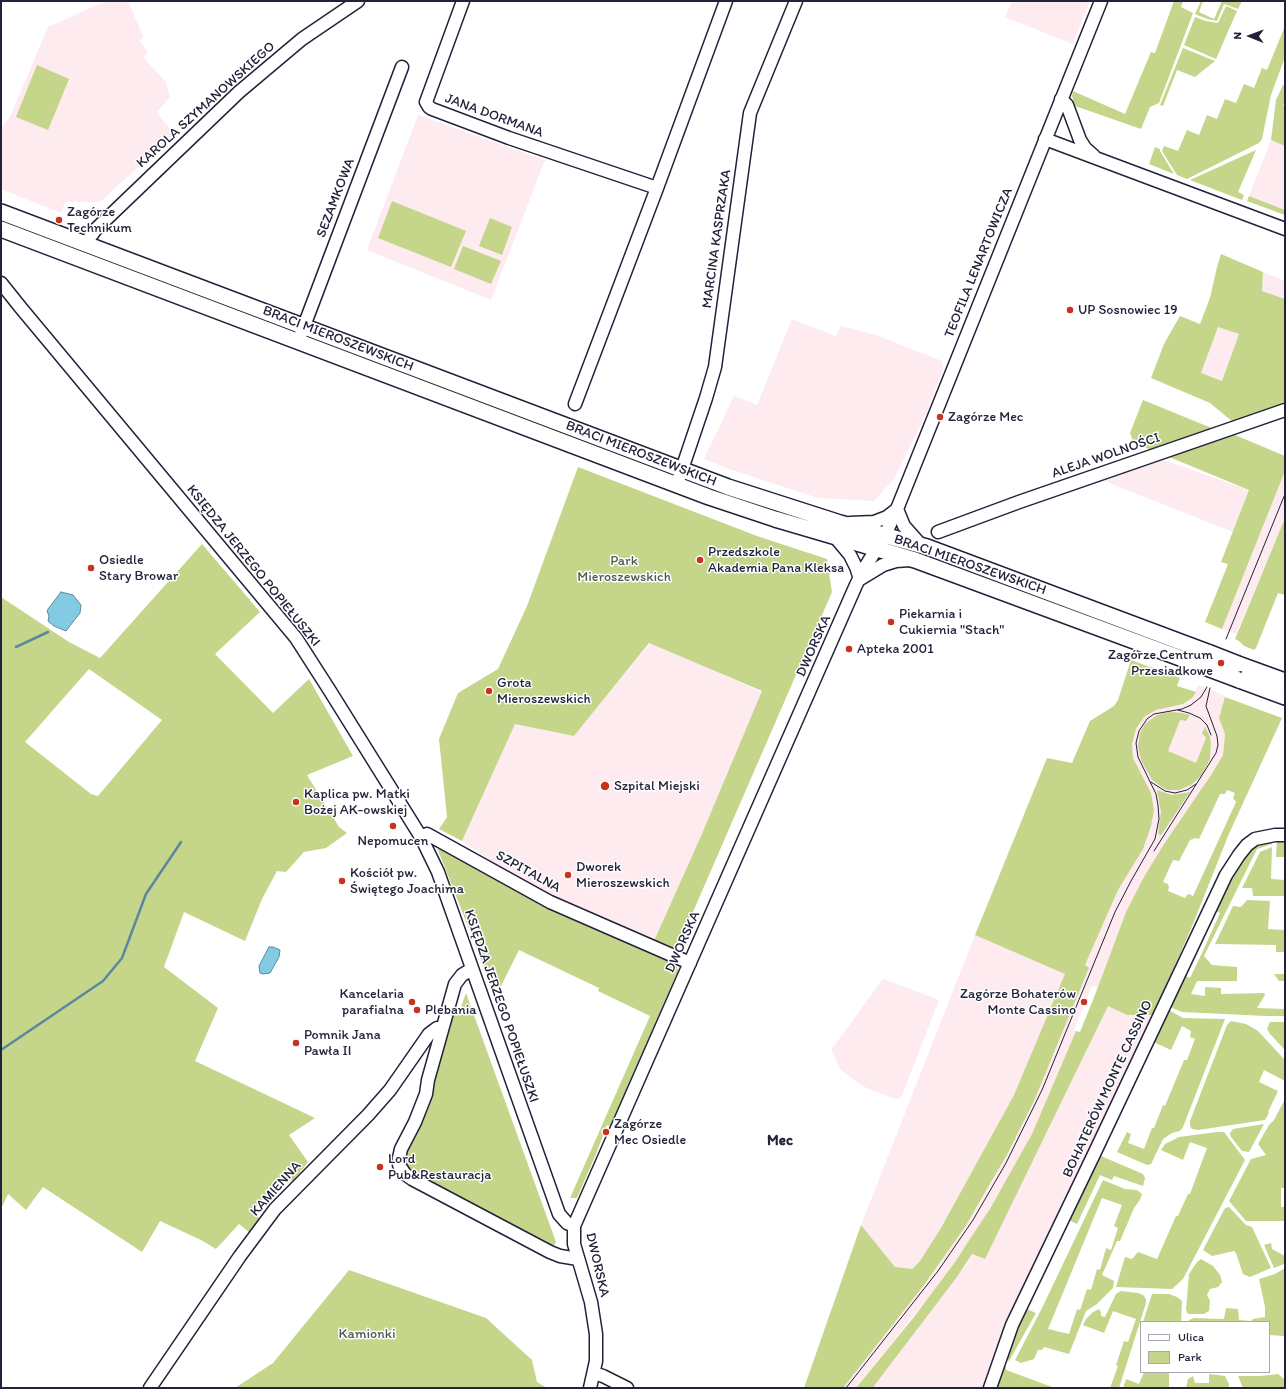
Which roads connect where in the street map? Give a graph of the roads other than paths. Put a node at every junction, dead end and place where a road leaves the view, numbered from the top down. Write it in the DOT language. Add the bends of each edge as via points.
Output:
graph roads {
  1 [pos="358,1"];
  2 [pos="463,1"];
  3 [pos="726,1"];
  4 [pos="796,1"];
  5 [pos="1101,1"];
  6 [pos="402,67"];
  7 [pos="1061,99"];
  8 [pos="1045,139"];
  9 [pos="1100,160"];
  10 [pos="657,188"];
  11 [pos="1,212"];
  12 [pos="1,229"];
  13 [pos="1285,229"];
  14 [pos="85,244"];
  15 [pos="49,246"];
  16 [pos="110,270"];
  17 [pos="1,283"];
  18 [pos="301,334"];
  19 [pos="575,404"];
  20 [pos="1285,410"];
  21 [pos="682,469"];
  22 [pos="677,484"];
  23 [pos="897,509"];
  24 [pos="840,523"];
  25 [pos="938,532"];
  26 [pos="885,536"];
  27 [pos="835,538"];
  28 [pos="920,544"];
  29 [pos="877,549"];
  30 [pos="915,560"];
  31 [pos="860,579"];
  32 [pos="1257,679"];
  33 [pos="1285,681"];
  34 [pos="1285,697"];
  35 [pos="1285,835"];
  36 [pos="421,837"];
  37 [pos="690,963"];
  38 [pos="472,969"];
  39 [pos="442,1030"];
  40 [pos="574,1226"];
  41 [pos="578,1259"];
  42 [pos="594,1373"];
  43 [pos="150,1388"];
  44 [pos="590,1388"];
  45 [pos="627,1388"];
  46 [pos="990,1388"];
  1 -- 14 [label="street, KAROLA SZYMANOWSKIEGO" via="302,39 239,92 96,229"];
  2 -- 10 [label="street, JANA DORMANA" via="426,102 429,107 509,138"];
  3 -- 10 [label="street"];
  4 -- 21 [label="street, MARCINA KASPRZAKA" via="750,113 715,366"];
  5 -- 7 [label="street, TEOFILA LENARTOWICZA"];
  6 -- 18 [label="street, SEZAMKOWA"];
  7 -- 8 [label="street, TEOFILA LENARTOWICZA"];
  7 -- 9 [label="street" via="1067,105 1082,144"];
  8 -- 9 [label="street"];
  8 -- 23 [label="street, TEOFILA LENARTOWICZA"];
  9 -- 13 [label="street"];
  10 -- 19 [label="street"];
  11 -- 14 [label="main road, BRACI MIEROSZEWSKICH"];
  12 -- 15 [label="main road, BRACI MIEROSZEWSKICH"];
  14 -- 15 [label="main road" via="79,247"];
  14 -- 16 [label="main road" via="96,260"];
  14 -- 18 [label="main road, BRACI MIEROSZEWSKICH"];
  15 -- 16 [label="main road, BRACI MIEROSZEWSKICH"];
  16 -- 18 [label="main road, BRACI MIEROSZEWSKICH"];
  17 -- 36 [label="street, KSIĘDZA JERZEGO POPIEŁUSZKI" via="296,638"];
  18 -- 21 [label="main road, BRACI MIEROSZEWSKICH"];
  18 -- 22 [label="main road, BRACI MIEROSZEWSKICH"];
  20 -- 25 [label="street, ALEJA WOLNOŚCI"];
  21 -- 22 [label="street, MARCINA KASPRZAKA"];
  21 -- 24 [label="main road, BRACI MIEROSZEWSKICH" via="728,487"];
  22 -- 27 [label="main road, BRACI MIEROSZEWSKICH"];
  23 -- 24 [label="street" via="887,517 874,522"];
  23 -- 26 [label="street, TEOFILA LENARTOWICZA"];
  23 -- 28 [label="street" via="904,526"];
  24 -- 26 [label="main road, BRACI MIEROSZEWSKICH"];
  26 -- 28 [label="main road, BRACI MIEROSZEWSKICH"];
  26 -- 29 [label="street, DWORSKA"];
  27 -- 29 [label="main road, BRACI MIEROSZEWSKICH"];
  27 -- 31 [label="street" via="850,555"];
  28 -- 32 [label="main road, BRACI MIEROSZEWSKICH, bridge" via="1238,664"];
  29 -- 30 [label="main road, BRACI MIEROSZEWSKICH"];
  29 -- 31 [label="street, DWORSKA"];
  30 -- 31 [label="street" via="883,565"];
  30 -- 32 [label="main road, BRACI MIEROSZEWSKICH, bridge" via="1239,680"];
  31 -- 37 [label="street, DWORSKA"];
  32 -- 33 [label="main road, BRACI MIEROSZEWSKICH"];
  32 -- 34 [label="main road, BRACI MIEROSZEWSKICH"];
  35 -- 46 [label="street, BOHATERÓW MONTE CASSINO" via="1255,839 1239,854 1226,875 1012,1325"];
  36 -- 37 [label="street, SZPITALNA" via="427,834 550,902"];
  36 -- 38 [label="street, KSIĘDZA JERZEGO POPIEŁUSZKI" via="438,872"];
  37 -- 40 [label="street, DWORSKA"];
  38 -- 39 [label="street" via="462,975 455,984"];
  38 -- 40 [label="street, KSIĘDZA JERZEGO POPIEŁUSZKI" via="559,1214 567,1223"];
  39 -- 41 [label="street" via="426,1094 401,1149 401,1170 412,1179 550,1252"];
  39 -- 43 [label="street, KAMIENNA" via="437,1028 429,1034 390,1090 275,1209"];
  40 -- 41 [label="street, DWORSKA" via="574,1244"];
  41 -- 42 [label="street, DWORSKA" via="594,1318 597,1347"];
  42 -- 44 [label="street, DWORSKA"];
  42 -- 45 [label="street"];
}
